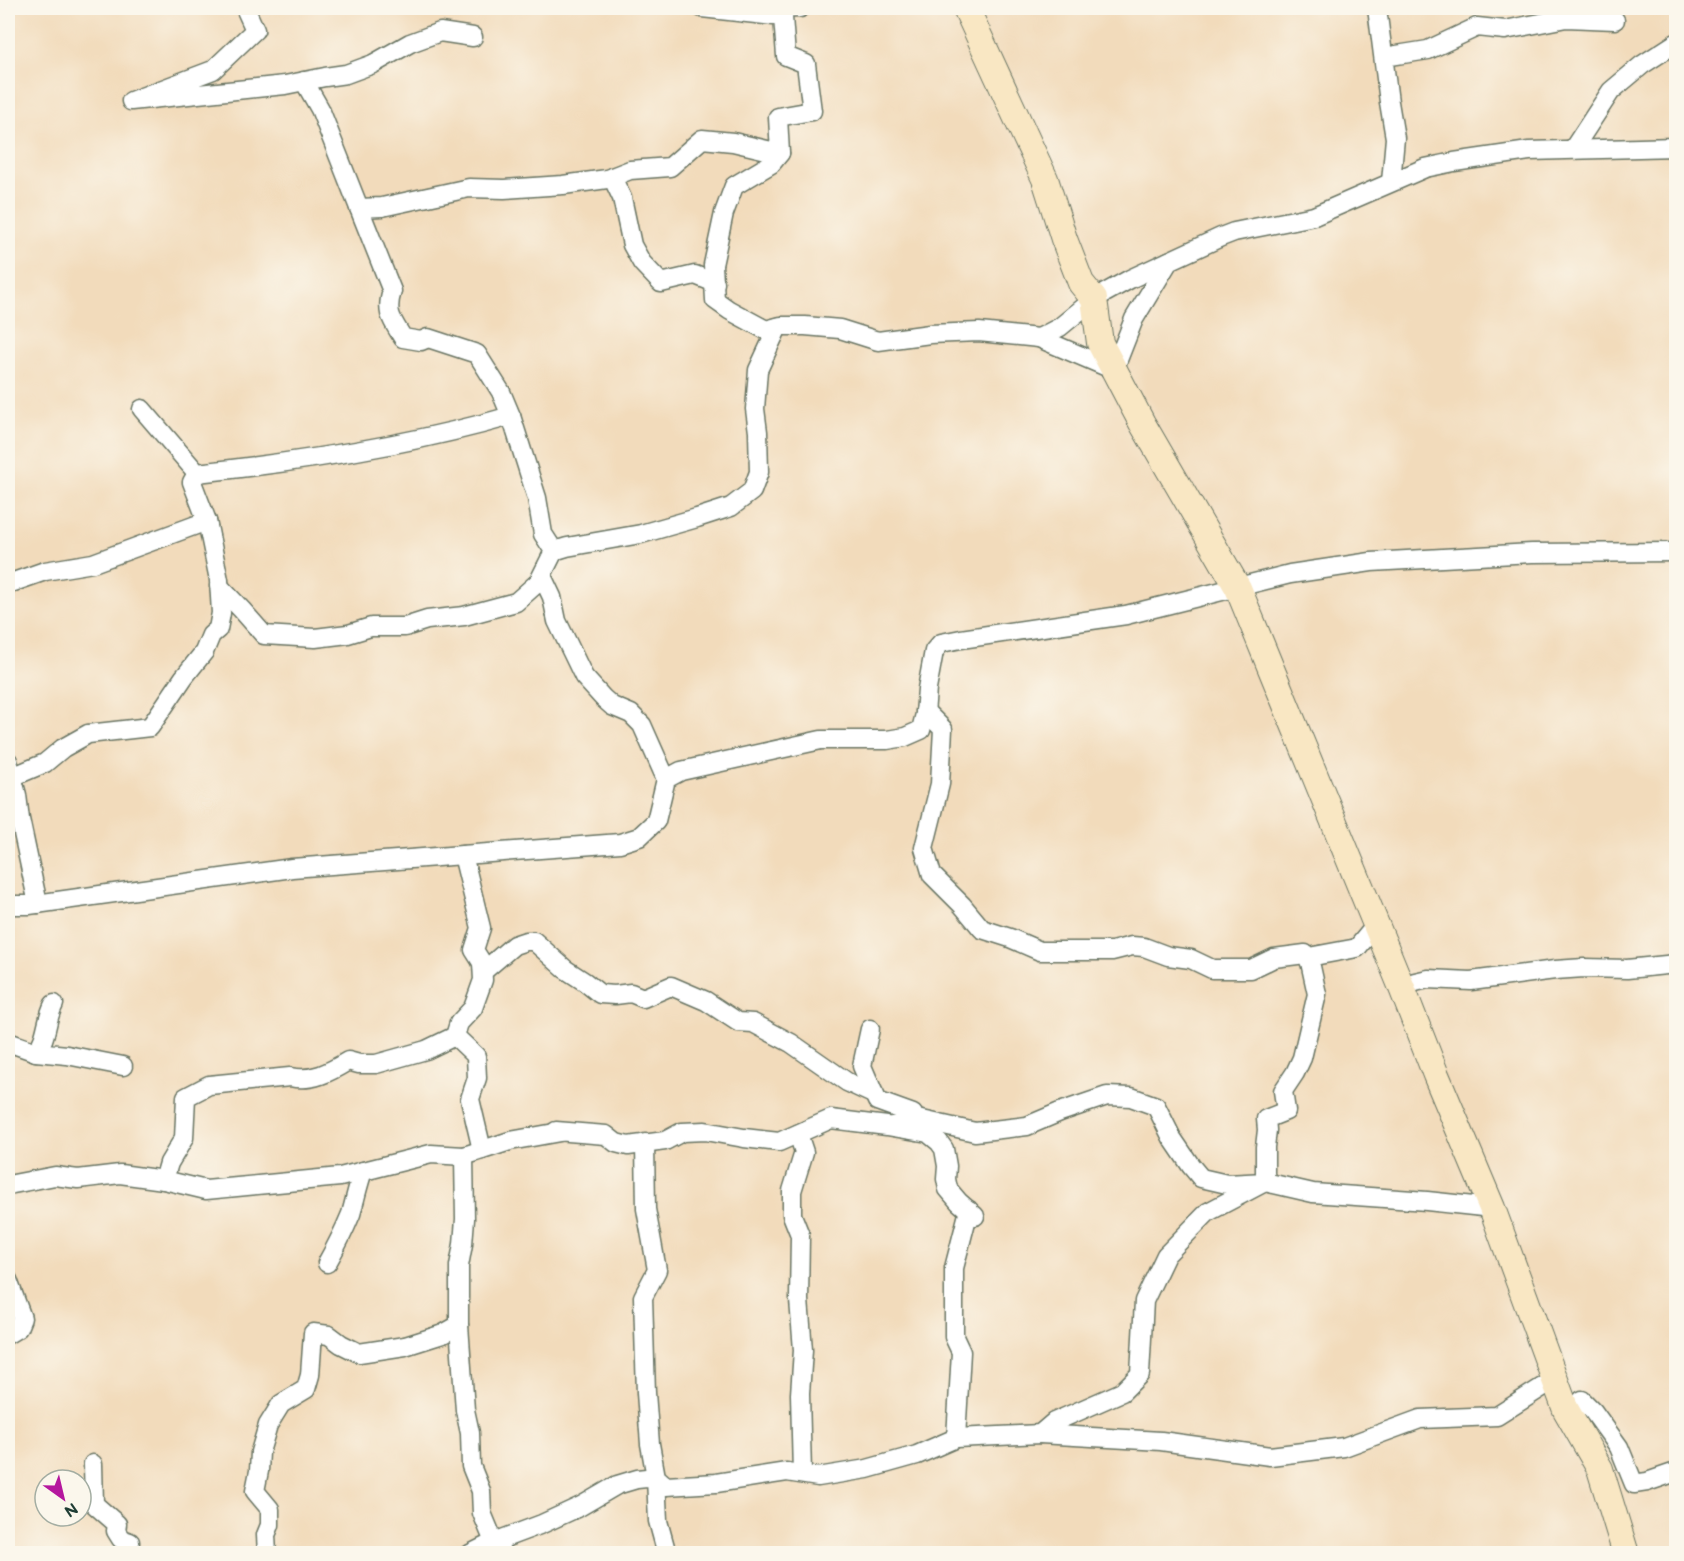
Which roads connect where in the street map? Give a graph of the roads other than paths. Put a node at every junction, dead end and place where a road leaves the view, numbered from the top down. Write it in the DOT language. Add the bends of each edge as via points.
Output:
graph roads {
  1 [pos="245,8"];
  2 [pos="702,8"];
  3 [pos="719,8"];
  4 [pos="800,8"];
  5 [pos="966,8"];
  6 [pos="1377,8"];
  7 [pos="1615,20"];
  8 [pos="473,37"];
  9 [pos="1677,43"];
  10 [pos="1384,57"];
  11 [pos="304,81"];
  12 [pos="1677,147"];
  13 [pos="1573,149"];
  14 [pos="780,153"];
  15 [pos="612,177"];
  16 [pos="1391,182"];
  17 [pos="359,208"];
  18 [pos="1169,261"];
  19 [pos="715,283"];
  20 [pos="1094,298"];
  21 [pos="778,327"];
  22 [pos="1039,338"];
  23 [pos="1114,370"];
  24 [pos="142,409"];
  25 [pos="511,416"];
  26 [pos="197,473"];
  27 [pos="207,521"];
  28 [pos="554,551"];
  29 [pos="1677,552"];
  30 [pos="539,581"];
  31 [pos="8,584"];
  32 [pos="219,586"];
  33 [pos="1238,588"];
  34 [pos="925,711"];
  35 [pos="10,769"];
  36 [pos="666,779"];
  37 [pos="463,855"];
  38 [pos="38,904"];
  39 [pos="8,905"];
  40 [pos="1376,925"];
  41 [pos="1310,962"];
  42 [pos="482,963"];
  43 [pos="1677,964"];
  44 [pos="1402,988"];
  45 [pos="54,1004"];
  46 [pos="870,1029"];
  47 [pos="455,1036"];
  48 [pos="8,1042"];
  49 [pos="36,1052"];
  50 [pos="123,1066"];
  51 [pos="875,1095"];
  52 [pos="910,1122"];
  53 [pos="892,1126"];
  54 [pos="798,1134"];
  55 [pos="645,1143"];
  56 [pos="482,1150"];
  57 [pos="464,1156"];
  58 [pos="363,1171"];
  59 [pos="164,1180"];
  60 [pos="1265,1182"];
  61 [pos="8,1185"];
  62 [pos="1492,1208"];
  63 [pos="327,1263"];
  64 [pos="8,1280"];
  65 [pos="459,1325"];
  66 [pos="8,1334"];
  67 [pos="1555,1378"];
  68 [pos="1566,1410"];
  69 [pos="1041,1434"];
  70 [pos="956,1438"];
  71 [pos="93,1464"];
  72 [pos="1677,1472"];
  73 [pos="802,1474"];
  74 [pos="657,1477"];
  75 [pos="498,1548"];
  76 [pos="128,1554"];
  77 [pos="267,1554"];
  78 [pos="470,1554"];
  79 [pos="667,1554"];
  80 [pos="1626,1554"];
  1 -- 11 [label="street" via="255,30 213,70 131,101"];
  2 -- 14 [label="street" via="783,17 786,56 806,64 812,111 778,117"];
  3 -- 4 [label="street"];
  5 -- 20 [label="street" via="1045,179 1082,283"];
  6 -- 10 [label="street"];
  7 -- 10 [label="street" via="1566,18 1505,30 1477,27 1428,50"];
  8 -- 11 [label="street" via="440,32 346,74"];
  9 -- 13 [label="street" via="1611,91"];
  10 -- 16 [label="street" via="1395,138"];
  11 -- 17 [label="street" via="320,109"];
  12 -- 13 [label="street"];
  13 -- 16 [label="street" via="1454,162 1425,168"];
  14 -- 15 [label="street" via="702,139 670,167"];
  14 -- 19 [label="street" via="771,164 734,186 718,237 713,265"];
  15 -- 17 [label="street" via="563,185 469,188 382,207"];
  15 -- 19 [label="street" via="622,198 632,244 642,263 661,283 694,275"];
  16 -- 18 [label="street" via="1314,216 1234,232"];
  17 -- 25 [label="street" via="392,291 390,316 403,338 428,338 477,354"];
  18 -- 20 [label="street"];
  18 -- 23 [label="street" via="1134,319"];
  19 -- 21 [label="street" via="715,300 729,310 766,330"];
  20 -- 22 [label="street" via="1060,327"];
  20 -- 23 [label="street" via="1100,343"];
  21 -- 22 [label="street" via="840,329 878,341 979,332"];
  21 -- 28 [label="street" via="758,370 755,408 759,472 752,491 731,507 697,518"];
  22 -- 23 [label="street"];
  23 -- 33 [label="street"];
  24 -- 26 [label="street"];
  25 -- 26 [label="street" via="373,448"];
  25 -- 28 [label="street" via="537,498 543,534"];
  26 -- 27 [label="street" via="192,482"];
  27 -- 31 [label="street" via="93,563 45,571"];
  27 -- 32 [label="street"];
  28 -- 30 [label="street"];
  29 -- 33 [label="street" via="1522,554 1371,562 1290,574"];
  30 -- 32 [label="street" via="516,602 464,616 315,638 264,635"];
  30 -- 36 [label="street" via="543,578 557,621 584,677 612,706 631,714 642,725"];
  32 -- 35 [label="street" via="218,629 150,727 88,734 45,763"];
  33 -- 34 [label="street" via="1126,615 941,643 934,651"];
  33 -- 40 [label="street"];
  34 -- 36 [label="street" via="921,730 905,737 820,740 681,771"];
  34 -- 41 [label="street" via="943,729 940,784 924,848 933,876 981,929 1040,951 1144,947 1191,959 1212,969 1251,969 1274,958 1305,954"];
  35 -- 38 [label="street"];
  36 -- 37 [label="street" via="656,821 639,837 620,843"];
  37 -- 38 [label="street" via="292,868"];
  37 -- 42 [label="street" via="481,928 474,950"];
  38 -- 39 [label="street"];
  40 -- 41 [label="street" via="1357,948 1314,956"];
  40 -- 44 [label="street"];
  41 -- 60 [label="street" via="1317,994 1315,1004 1302,1058 1283,1091 1286,1111 1266,1119"];
  42 -- 47 [label="street" via="483,980 473,1008 459,1023"];
  42 -- 51 [label="street" via="486,969 514,945 534,941 600,994 631,993 643,998 671,986 706,1000 738,1022 753,1023 791,1043 847,1082"];
  43 -- 44 [label="street" via="1555,970 1471,981 1428,979"];
  44 -- 62 [label="street"];
  45 -- 49 [label="street" via="43,1044"];
  46 -- 51 [label="street" via="862,1066"];
  47 -- 56 [label="street" via="476,1056 477,1078 470,1099"];
  47 -- 59 [label="street" via="426,1050 376,1064 348,1061 320,1077 209,1084 186,1097 184,1137"];
  48 -- 49 [label="street"];
  49 -- 50 [label="street"];
  51 -- 52 [label="street" via="877,1101 913,1114"];
  52 -- 53 [label="street"];
  52 -- 60 [label="street" via="922,1120 975,1132 1027,1126 1107,1096 1131,1097 1156,1106 1172,1138 1201,1178 1227,1184"];
  53 -- 54 [label="street" via="831,1119"];
  53 -- 70 [label="street" via="928,1133 939,1142 944,1149 948,1189 972,1213 954,1268 954,1337 961,1352"];
  54 -- 55 [label="street" via="779,1142 705,1131 681,1132 665,1141"];
  54 -- 73 [label="street" via="804,1152 792,1191 792,1215 800,1235"];
  55 -- 56 [label="street" via="628,1146 606,1135 558,1132"];
  55 -- 74 [label="street" via="646,1209 657,1270 643,1297 645,1370 650,1444"];
  56 -- 57 [label="street"];
  57 -- 58 [label="street" via="431,1154"];
  57 -- 65 [label="street"];
  58 -- 59 [label="street" via="206,1190"];
  58 -- 63 [label="street" via="351,1213"];
  59 -- 61 [label="street" via="120,1174 78,1179 54,1176"];
  60 -- 62 [label="street" via="1313,1194"];
  60 -- 69 [label="street" via="1208,1212 1166,1255 1144,1301 1140,1374 1122,1392 1054,1422"];
  62 -- 67 [label="street"];
  64 -- 66 [label="street" via="22,1318 18,1328"];
  65 -- 75 [label="street" via="471,1466 481,1491 482,1513"];
  65 -- 77 [label="street" via="405,1346 359,1353 329,1335 313,1333 306,1389 281,1404 268,1425 260,1452 255,1491 270,1509"];
  67 -- 68 [label="street"];
  67 -- 69 [label="street" via="1497,1416 1420,1419 1344,1446 1270,1456 1161,1441"];
  68 -- 72 [label="street" via="1579,1406 1582,1400 1593,1411 1619,1447 1634,1484"];
  68 -- 80 [label="street" via="1600,1469"];
  69 -- 70 [label="street"];
  70 -- 73 [label="street" via="917,1455 867,1469 818,1477"];
  71 -- 76 [label="street" via="94,1504 117,1524 121,1539 130,1542"];
  73 -- 74 [label="street" via="787,1472 666,1486"];
  74 -- 75 [label="street" via="617,1485"];
  74 -- 79 [label="street" via="658,1521"];
  75 -- 78 [label="street"];
}
